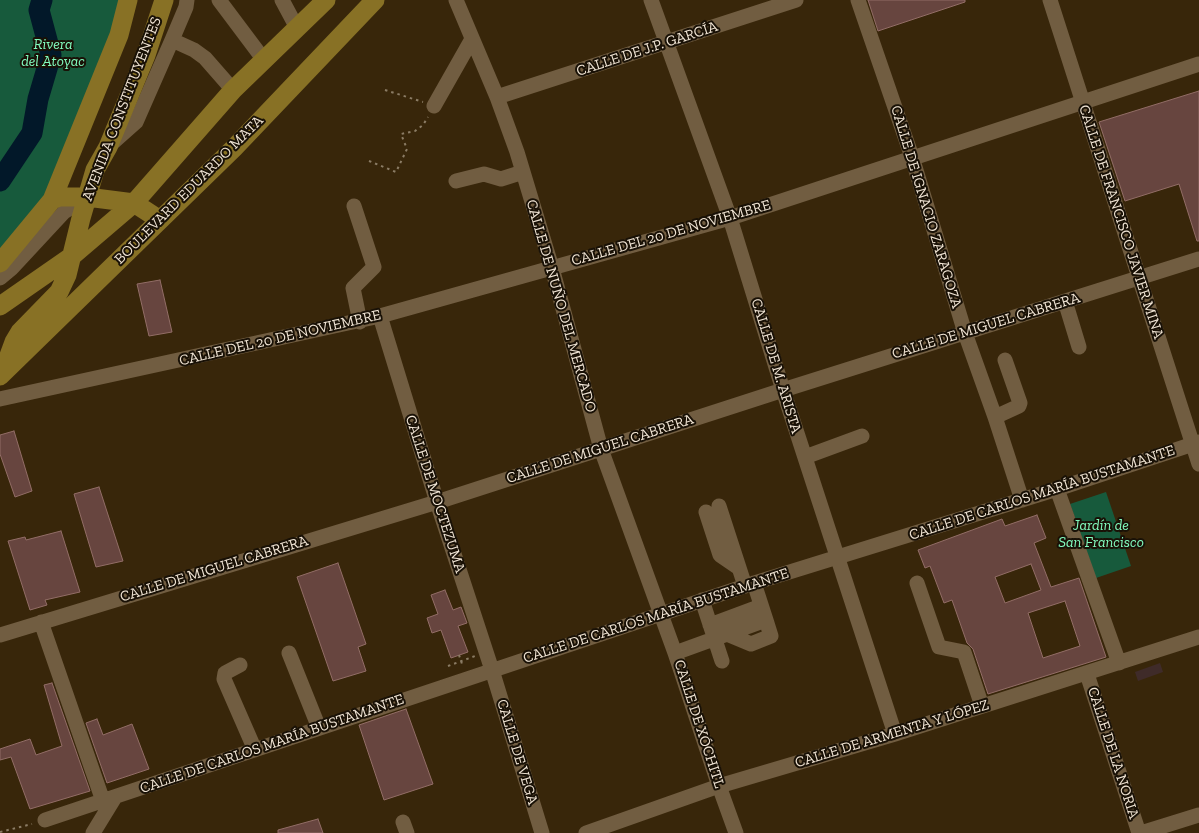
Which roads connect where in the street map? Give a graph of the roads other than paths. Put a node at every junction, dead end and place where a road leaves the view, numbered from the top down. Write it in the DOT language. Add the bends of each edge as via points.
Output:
graph roads {
  1 [pos="128,0"];
  2 [pos="164,0"];
  3 [pos="219,0"];
  4 [pos="282,0"];
  5 [pos="326,0"];
  6 [pos="375,0"];
  7 [pos="456,0"];
  8 [pos="651,0"];
  9 [pos="796,0"];
  10 [pos="858,0"];
  11 [pos="1050,0"];
  12 [pos="189,2"];
  13 [pos="297,28"];
  14 [pos="472,39"];
  15 [pos="172,40"];
  16 [pos="666,42"];
  17 [pos="264,60"];
  18 [pos="1199,64"];
  19 [pos="233,90"];
  20 [pos="497,97"];
  21 [pos="1083,101"];
  22 [pos="434,106"];
  23 [pos="108,146"];
  24 [pos="912,157"];
  25 [pos="67,164"];
  26 [pos="95,170"];
  27 [pos="523,172"];
  28 [pos="456,182"];
  29 [pos="86,197"];
  30 [pos="52,200"];
  31 [pos="134,203"];
  32 [pos="354,206"];
  33 [pos="730,218"];
  34 [pos="160,220"];
  35 [pos="72,256"];
  36 [pos="1199,259"];
  37 [pos="0,266"];
  38 [pos="552,268"];
  39 [pos="1138,278"];
  40 [pos="1065,301"];
  41 [pos="0,306"];
  42 [pos="380,316"];
  43 [pos="360,322"];
  44 [pos="964,333"];
  45 [pos="1079,346"];
  46 [pos="1005,360"];
  47 [pos="0,374"];
  48 [pos="783,390"];
  49 [pos="17,395"];
  50 [pos="0,399"];
  51 [pos="995,417"];
  52 [pos="862,436"];
  53 [pos="1196,443"];
  54 [pos="601,449"];
  55 [pos="805,457"];
  56 [pos="1199,464"];
  57 [pos="1057,489"];
  58 [pos="1022,500"];
  59 [pos="437,502"];
  60 [pos="713,509"];
  61 [pos="837,558"];
  62 [pos="917,583"];
  63 [pos="749,585"];
  64 [pos="702,600"];
  65 [pos="662,615"];
  66 [pos="41,622"];
  67 [pos="717,633"];
  68 [pos="0,635"];
  69 [pos="1199,637"];
  70 [pos="289,653"];
  71 [pos="675,653"];
  72 [pos="722,661"];
  73 [pos="1119,663"];
  74 [pos="240,665"];
  75 [pos="492,670"];
  76 [pos="1086,674"];
  77 [pos="982,706"];
  78 [pos="319,728"];
  79 [pos="895,734"];
  80 [pos="255,750"];
  81 [pos="719,786"];
  82 [pos="109,799"];
  83 [pos="1199,815"];
  84 [pos="45,820"];
  85 [pos="93,833"];
  86 [pos="542,833"];
  87 [pos="586,833"];
  88 [pos="736,833"];
  89 [pos="1140,833"];
  1 -- 25 [label="main road, AVENIDA CONSTITUYENTES" via="119,35"];
  2 -- 23 [label="main road, AVENIDA CONSTITUYENTES" via="146,55"];
  3 -- 17 [label="street"];
  4 -- 13 [label="street"];
  5 -- 13 [label="main road, BOULEVARD EDUARDO MATA"];
  6 -- 34 [label="main road, BOULEVARD EDUARDO MATA" via="234,148"];
  7 -- 14 [label="street, CALLE DE NUÑO DEL MERCADO"];
  8 -- 16 [label="street, CALLE DE M. ARISTA"];
  9 -- 16 [label="street, CALLE DE J.P. GARCÍA"];
  10 -- 24 [label="street, CALLE DE IGNACIO ZARAGOZA"];
  11 -- 21 [label="street, CALLE DE FRANCISCO JAVIER MINA"];
  12 -- 15 [label="street"];
  13 -- 17 [label="main road, BOULEVARD EDUARDO MATA"];
  14 -- 20 [label="street, CALLE DE NUÑO DEL MERCADO"];
  14 -- 22 [label="street"];
  15 -- 19 [label="street" via="205,58"];
  15 -- 23 [label="street" via="136,122"];
  16 -- 20 [label="street, CALLE DE J.P. GARCÍA"];
  16 -- 33 [label="street, CALLE DE M. ARISTA"];
  17 -- 19 [label="main road, BOULEVARD EDUARDO MATA"];
  18 -- 21 [label="street, CALLE DEL 20 DE NOVIEMBRE"];
  19 -- 31 [label="main road, BOULEVARD EDUARDO MATA"];
  20 -- 27 [label="street, CALLE DE NUÑO DEL MERCADO"];
  21 -- 24 [label="street, CALLE DEL 20 DE NOVIEMBRE"];
  21 -- 39 [label="street, CALLE DE FRANCISCO JAVIER MINA"];
  23 -- 26 [label="main road, AVENIDA CONSTITUYENTES"];
  24 -- 33 [label="street, CALLE DEL 20 DE NOVIEMBRE"];
  24 -- 44 [label="street, CALLE DE IGNACIO ZARAGOZA"];
  25 -- 26 [label="main road" via="71,172 81,178"];
  25 -- 30 [label="main road, AVENIDA CONSTITUYENTES"];
  26 -- 29 [label="main road, AVENIDA CONSTITUYENTES"];
  27 -- 28 [label="street" via="501,179 484,174"];
  27 -- 38 [label="street, CALLE DE NUÑO DEL MERCADO"];
  29 -- 30 [label="main road"];
  29 -- 31 [label="main road"];
  29 -- 35 [label="main road, AVENIDA CONSTITUYENTES"];
  29 -- 37 [label="street" via="64,212 12,268"];
  30 -- 37 [label="main road, AVENIDA CONSTITUYENTES"];
  31 -- 34 [label="main road"];
  31 -- 35 [label="main road, BOULEVARD EDUARDO MATA"];
  32 -- 43 [label="street" via="374,267 354,288"];
  33 -- 38 [label="street, CALLE DEL 20 DE NOVIEMBRE"];
  33 -- 48 [label="street, CALLE DE M. ARISTA"];
  34 -- 47 [label="main road, BOULEVARD EDUARDO MATA"];
  35 -- 41 [label="main road, BOULEVARD EDUARDO MATA"];
  35 -- 47 [label="main road, AVENIDA CONSTITUYENTES" via="59,292 20,332"];
  36 -- 39 [label="street, CALLE DE MIGUEL CABRERA"];
  38 -- 42 [label="street, CALLE DEL 20 DE NOVIEMBRE"];
  38 -- 54 [label="street, CALLE DE NUÑO DEL MERCADO"];
  39 -- 40 [label="street, CALLE DE MIGUEL CABRERA"];
  39 -- 53 [label="street, CALLE DE FRANCISCO JAVIER MINA"];
  40 -- 44 [label="street, CALLE DE MIGUEL CABRERA"];
  40 -- 45 [label="street"];
  42 -- 43 [label="street, CALLE DEL 20 DE NOVIEMBRE"];
  42 -- 59 [label="street, CALLE DE MOCTEZUMA"];
  43 -- 49 [label="street, CALLE DEL 20 DE NOVIEMBRE"];
  44 -- 48 [label="street, CALLE DE MIGUEL CABRERA"];
  44 -- 51 [label="street, CALLE DE IGNACIO ZARAGOZA"];
  46 -- 51 [label="street" via="1020,403"];
  47 -- 49 [label="street"];
  48 -- 54 [label="street, CALLE DE MIGUEL CABRERA"];
  48 -- 55 [label="street, CALLE DE M. ARISTA"];
  49 -- 50 [label="street, CALLE DEL 20 DE NOVIEMBRE"];
  51 -- 58 [label="street, CALLE DE IGNACIO ZARAGOZA"];
  52 -- 55 [label="street"];
  53 -- 56 [label="street, CALLE DE FRANCISCO JAVIER MINA"];
  53 -- 57 [label="street, CALLE DE CARLOS MARÍA BUSTAMANTE"];
  54 -- 59 [label="street, CALLE DE MIGUEL CABRERA"];
  54 -- 65 [label="street, CALLE DE NUÑO DEL MERCADO"];
  55 -- 61 [label="street, CALLE DE M. ARISTA"];
  57 -- 58 [label="street, CALLE DE CARLOS MARÍA BUSTAMANTE"];
  57 -- 73 [label="street"];
  58 -- 61 [label="street, CALLE DE CARLOS MARÍA BUSTAMANTE"];
  59 -- 66 [label="street, CALLE DE MIGUEL CABRERA"];
  59 -- 75 [label="street, CALLE DE MOCTEZUMA"];
  60 -- 63 [label="street"];
  61 -- 63 [label="street, CALLE DE CARLOS MARÍA BUSTAMANTE"];
  61 -- 79 [label="street, CALLE DE M. ARISTA"];
  62 -- 77 [label="street" via="938,647 964,652"];
  63 -- 64 [label="street, CALLE DE CARLOS MARÍA BUSTAMANTE"];
  63 -- 67 [label="street" via="764,613"];
  64 -- 65 [label="street, CALLE DE CARLOS MARÍA BUSTAMANTE"];
  64 -- 67 [label="street"];
  65 -- 71 [label="street, CALLE DE XÓCHITL"];
  65 -- 75 [label="street, CALLE DE CARLOS MARÍA BUSTAMANTE"];
  66 -- 68 [label="street, CALLE DE MIGUEL CABRERA"];
  66 -- 82 [label="street"];
  67 -- 71 [label="street"];
  67 -- 72 [label="street"];
  69 -- 73 [label="street, CALLE DE ARMENTA Y LÓPEZ"];
  70 -- 78 [label="street"];
  71 -- 81 [label="street, CALLE DE XÓCHITL"];
  73 -- 76 [label="street, CALLE DE ARMENTA Y LÓPEZ"];
  74 -- 80 [label="street" via="225,673 224,679"];
  75 -- 78 [label="street, CALLE DE CARLOS MARÍA BUSTAMANTE"];
  75 -- 86 [label="street, CALLE DE VEGA"];
  76 -- 77 [label="street, CALLE DE ARMENTA Y LÓPEZ"];
  76 -- 89 [label="street, CALLE DE LA NORIA"];
  77 -- 79 [label="street, CALLE DE ARMENTA Y LÓPEZ"];
  78 -- 80 [label="street, CALLE DE CARLOS MARÍA BUSTAMANTE"];
  79 -- 81 [label="street, CALLE DE ARMENTA Y LÓPEZ"];
  80 -- 82 [label="street, CALLE DE CARLOS MARÍA BUSTAMANTE"];
  81 -- 87 [label="street, CALLE DE ARMENTA Y LÓPEZ"];
  81 -- 88 [label="street, CALLE DE XÓCHITL"];
  82 -- 84 [label="street, CALLE DE CARLOS MARÍA BUSTAMANTE"];
  82 -- 85 [label="street"];
  83 -- 89 [label="street"];
}
